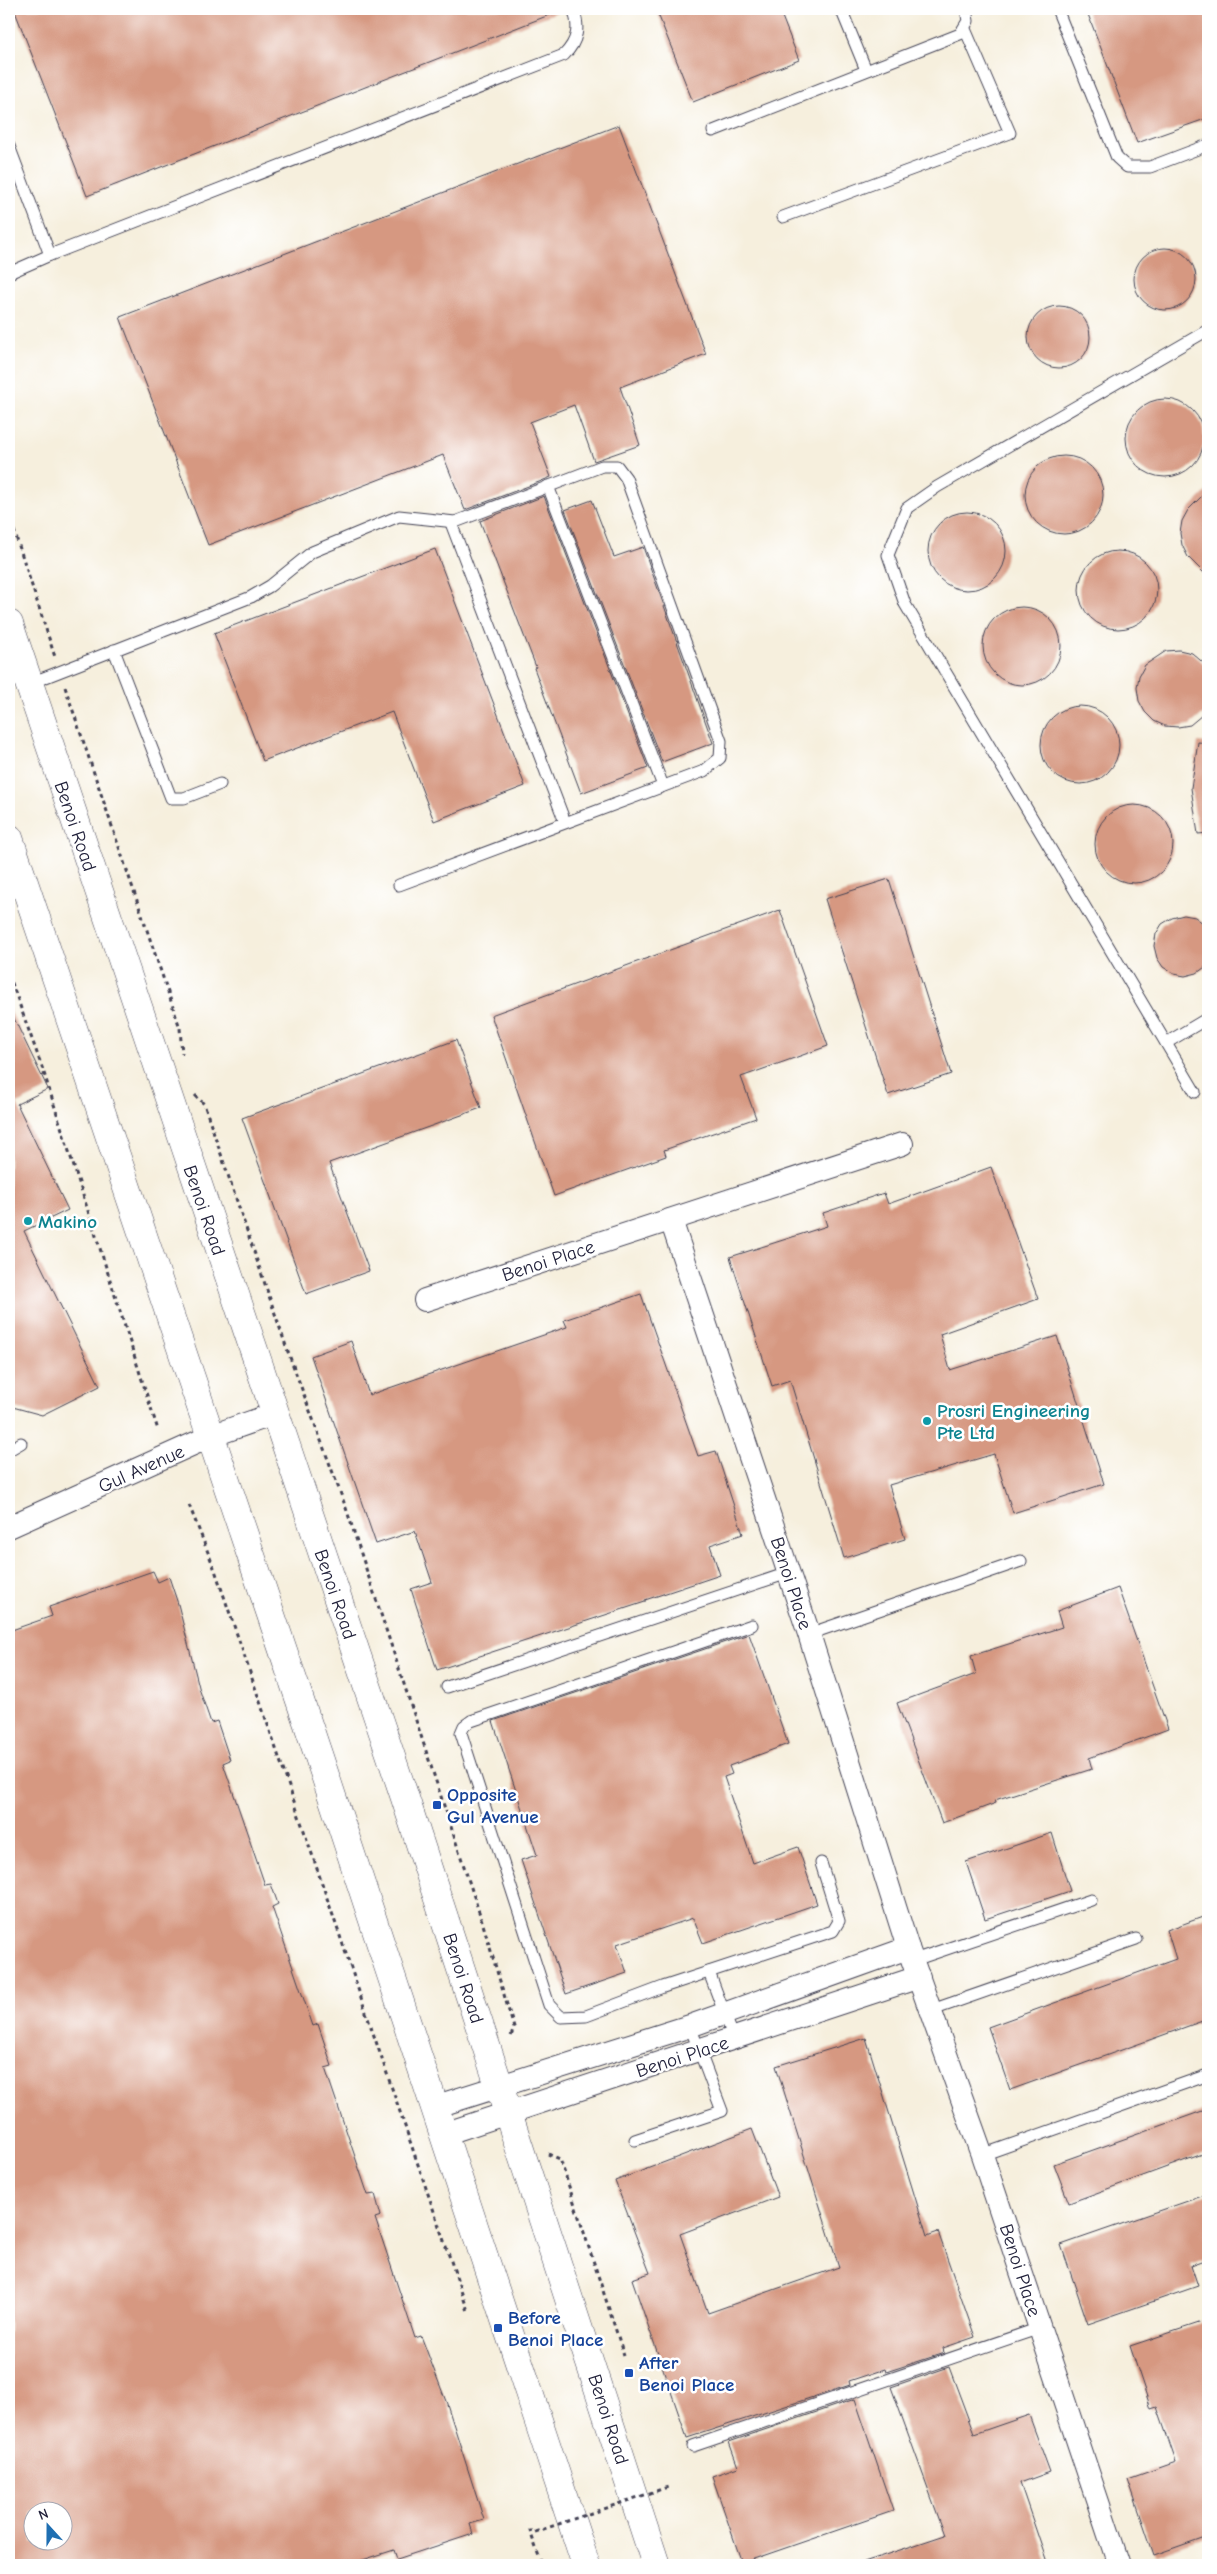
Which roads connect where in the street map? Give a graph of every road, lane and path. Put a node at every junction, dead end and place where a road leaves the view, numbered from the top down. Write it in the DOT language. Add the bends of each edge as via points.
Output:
graph roads {
  1 [pos="573,9"];
  2 [pos="841,9"];
  3 [pos="966,9"];
  4 [pos="1057,9"];
  5 [pos="965,29"];
  6 [pos="866,70"];
  7 [pos="713,131"];
  8 [pos="1208,144"];
  9 [pos="9,146"];
  10 [pos="783,217"];
  11 [pos="50,255"];
  12 [pos="9,273"];
  13 [pos="1208,330"];
  14 [pos="548,486"];
  15 [pos="9,515"];
  16 [pos="451,523"];
  17 [pos="9,624"];
  18 [pos="114,650"];
  19 [pos="60,671"];
  20 [pos="28,684"];
  21 [pos="220,784"];
  22 [pos="663,786"];
  23 [pos="565,822"];
  24 [pos="9,838"];
  25 [pos="399,885"];
  26 [pos="9,975"];
  27 [pos="1208,1018"];
  28 [pos="1166,1043"];
  29 [pos="182,1060"];
  30 [pos="190,1089"];
  31 [pos="1195,1092"];
  32 [pos="902,1144"];
  33 [pos="670,1220"];
  34 [pos="425,1300"];
  35 [pos="274,1414"];
  36 [pos="158,1430"];
  37 [pos="211,1436"];
  38 [pos="21,1443"];
  39 [pos="9,1450"];
  40 [pos="189,1505"];
  41 [pos="9,1526"];
  42 [pos="1021,1561"];
  43 [pos="788,1573"];
  44 [pos="752,1625"];
  45 [pos="808,1634"];
  46 [pos="446,1686"];
  47 [pos="821,1863"];
  48 [pos="1091,1900"];
  49 [pos="1136,1939"];
  50 [pos="914,1962"];
  51 [pos="709,1972"];
  52 [pos="932,2010"];
  53 [pos="724,2014"];
  54 [pos="690,2026"];
  55 [pos="734,2039"];
  56 [pos="509,2042"];
  57 [pos="698,2050"];
  58 [pos="1208,2075"];
  59 [pos="498,2085"];
  60 [pos="434,2107"];
  61 [pos="508,2112"];
  62 [pos="444,2134"];
  63 [pos="635,2140"];
  64 [pos="540,2150"];
  65 [pos="982,2154"];
  66 [pos="468,2311"];
  67 [pos="1040,2328"];
  68 [pos="624,2355"];
  69 [pos="693,2446"];
  70 [pos="668,2487"];
  71 [pos="542,2565"];
  72 [pos="586,2565"];
  73 [pos="656,2565"];
  74 [pos="1119,2565"];
  1 -- 11 [label="lane" via="578,32 574,46 564,55"];
  2 -- 6 [label="lane"];
  3 -- 5 [label="lane" via="968,21"];
  4 -- 8 [label="lane" via="1117,158 1127,167 1150,167"];
  5 -- 6 [label="lane" via="960,34"];
  5 -- 10 [label="lane" via="1010,133"];
  6 -- 7 [label="lane"];
  9 -- 11 [label="lane"];
  11 -- 12 [label="lane"];
  13 -- 28 [label="lane" via="937,487 907,508 888,555 905,604"];
  14 -- 16 [label="lane"];
  14 -- 22 [label="lane"];
  14 -- 22 [label="lane" via="608,465 617,466 626,478 721,741 720,758 714,765"];
  15 -- 19 [label="path"];
  16 -- 18 [label="lane" via="411,515 399,516 312,552 252,597"];
  16 -- 23 [label="lane"];
  17 -- 20 [label="main road, Benoi Road"];
  18 -- 19 [label="lane"];
  18 -- 21 [label="lane" via="171,798 184,798"];
  19 -- 20 [label="lane"];
  19 -- 29 [label="path" via="180,1028"];
  20 -- 35 [label="main road, Benoi Road"];
  22 -- 23 [label="lane"];
  23 -- 25 [label="lane"];
  24 -- 37 [label="main road"];
  26 -- 36 [label="path" via="43,1070"];
  27 -- 28 [label="lane"];
  28 -- 31 [label="lane"];
  30 -- 56 [label="path" via="204,1104 288,1352 346,1508 482,1921 514,2028"];
  32 -- 33 [label="street, Benoi Place"];
  33 -- 34 [label="street, Benoi Place"];
  33 -- 43 [label="street, Benoi Place"];
  35 -- 37 [label="street, Gul Avenue"];
  35 -- 59 [label="main road, Benoi Road" via="404,1795"];
  37 -- 41 [label="street, Gul Avenue"];
  37 -- 60 [label="main road"];
  38 -- 39 [label="lane"];
  40 -- 66 [label="path" via="215,1570"];
  42 -- 45 [label="lane"];
  43 -- 45 [label="street, Benoi Place"];
  43 -- 46 [label="lane"];
  44 -- 51 [label="lane" via="471,1721 461,1733 549,2004 561,2016 586,2016"];
  45 -- 50 [label="street, Benoi Place"];
  47 -- 51 [label="lane" via="839,1922 833,1931"];
  48 -- 50 [label="lane"];
  49 -- 52 [label="lane"];
  50 -- 52 [label="street, Benoi Place"];
  50 -- 53 [label="street, Benoi Place"];
  50 -- 55 [label="street, Benoi Place"];
  51 -- 53 [label="lane"];
  52 -- 65 [label="street, Benoi Place"];
  53 -- 54 [label="street, Benoi Place"];
  53 -- 55 [label="lane"];
  54 -- 57 [label="lane"];
  54 -- 59 [label="street, Benoi Place"];
  55 -- 57 [label="street, Benoi Place"];
  57 -- 61 [label="street, Benoi Place"];
  57 -- 63 [label="lane" via="722,2111"];
  58 -- 65 [label="lane"];
  59 -- 60 [label="street, Benoi Place"];
  59 -- 61 [label="main road, Benoi Road"];
  60 -- 62 [label="main road"];
  61 -- 62 [label="street, Benoi Place"];
  61 -- 73 [label="main road, Benoi Road"];
  62 -- 72 [label="main road"];
  64 -- 68 [label="path" via="560,2160"];
  65 -- 67 [label="street, Benoi Place"];
  67 -- 69 [label="lane"];
  67 -- 74 [label="street, Benoi Place"];
  70 -- 71 [label="path, bridge" via="530,2531"];
}
